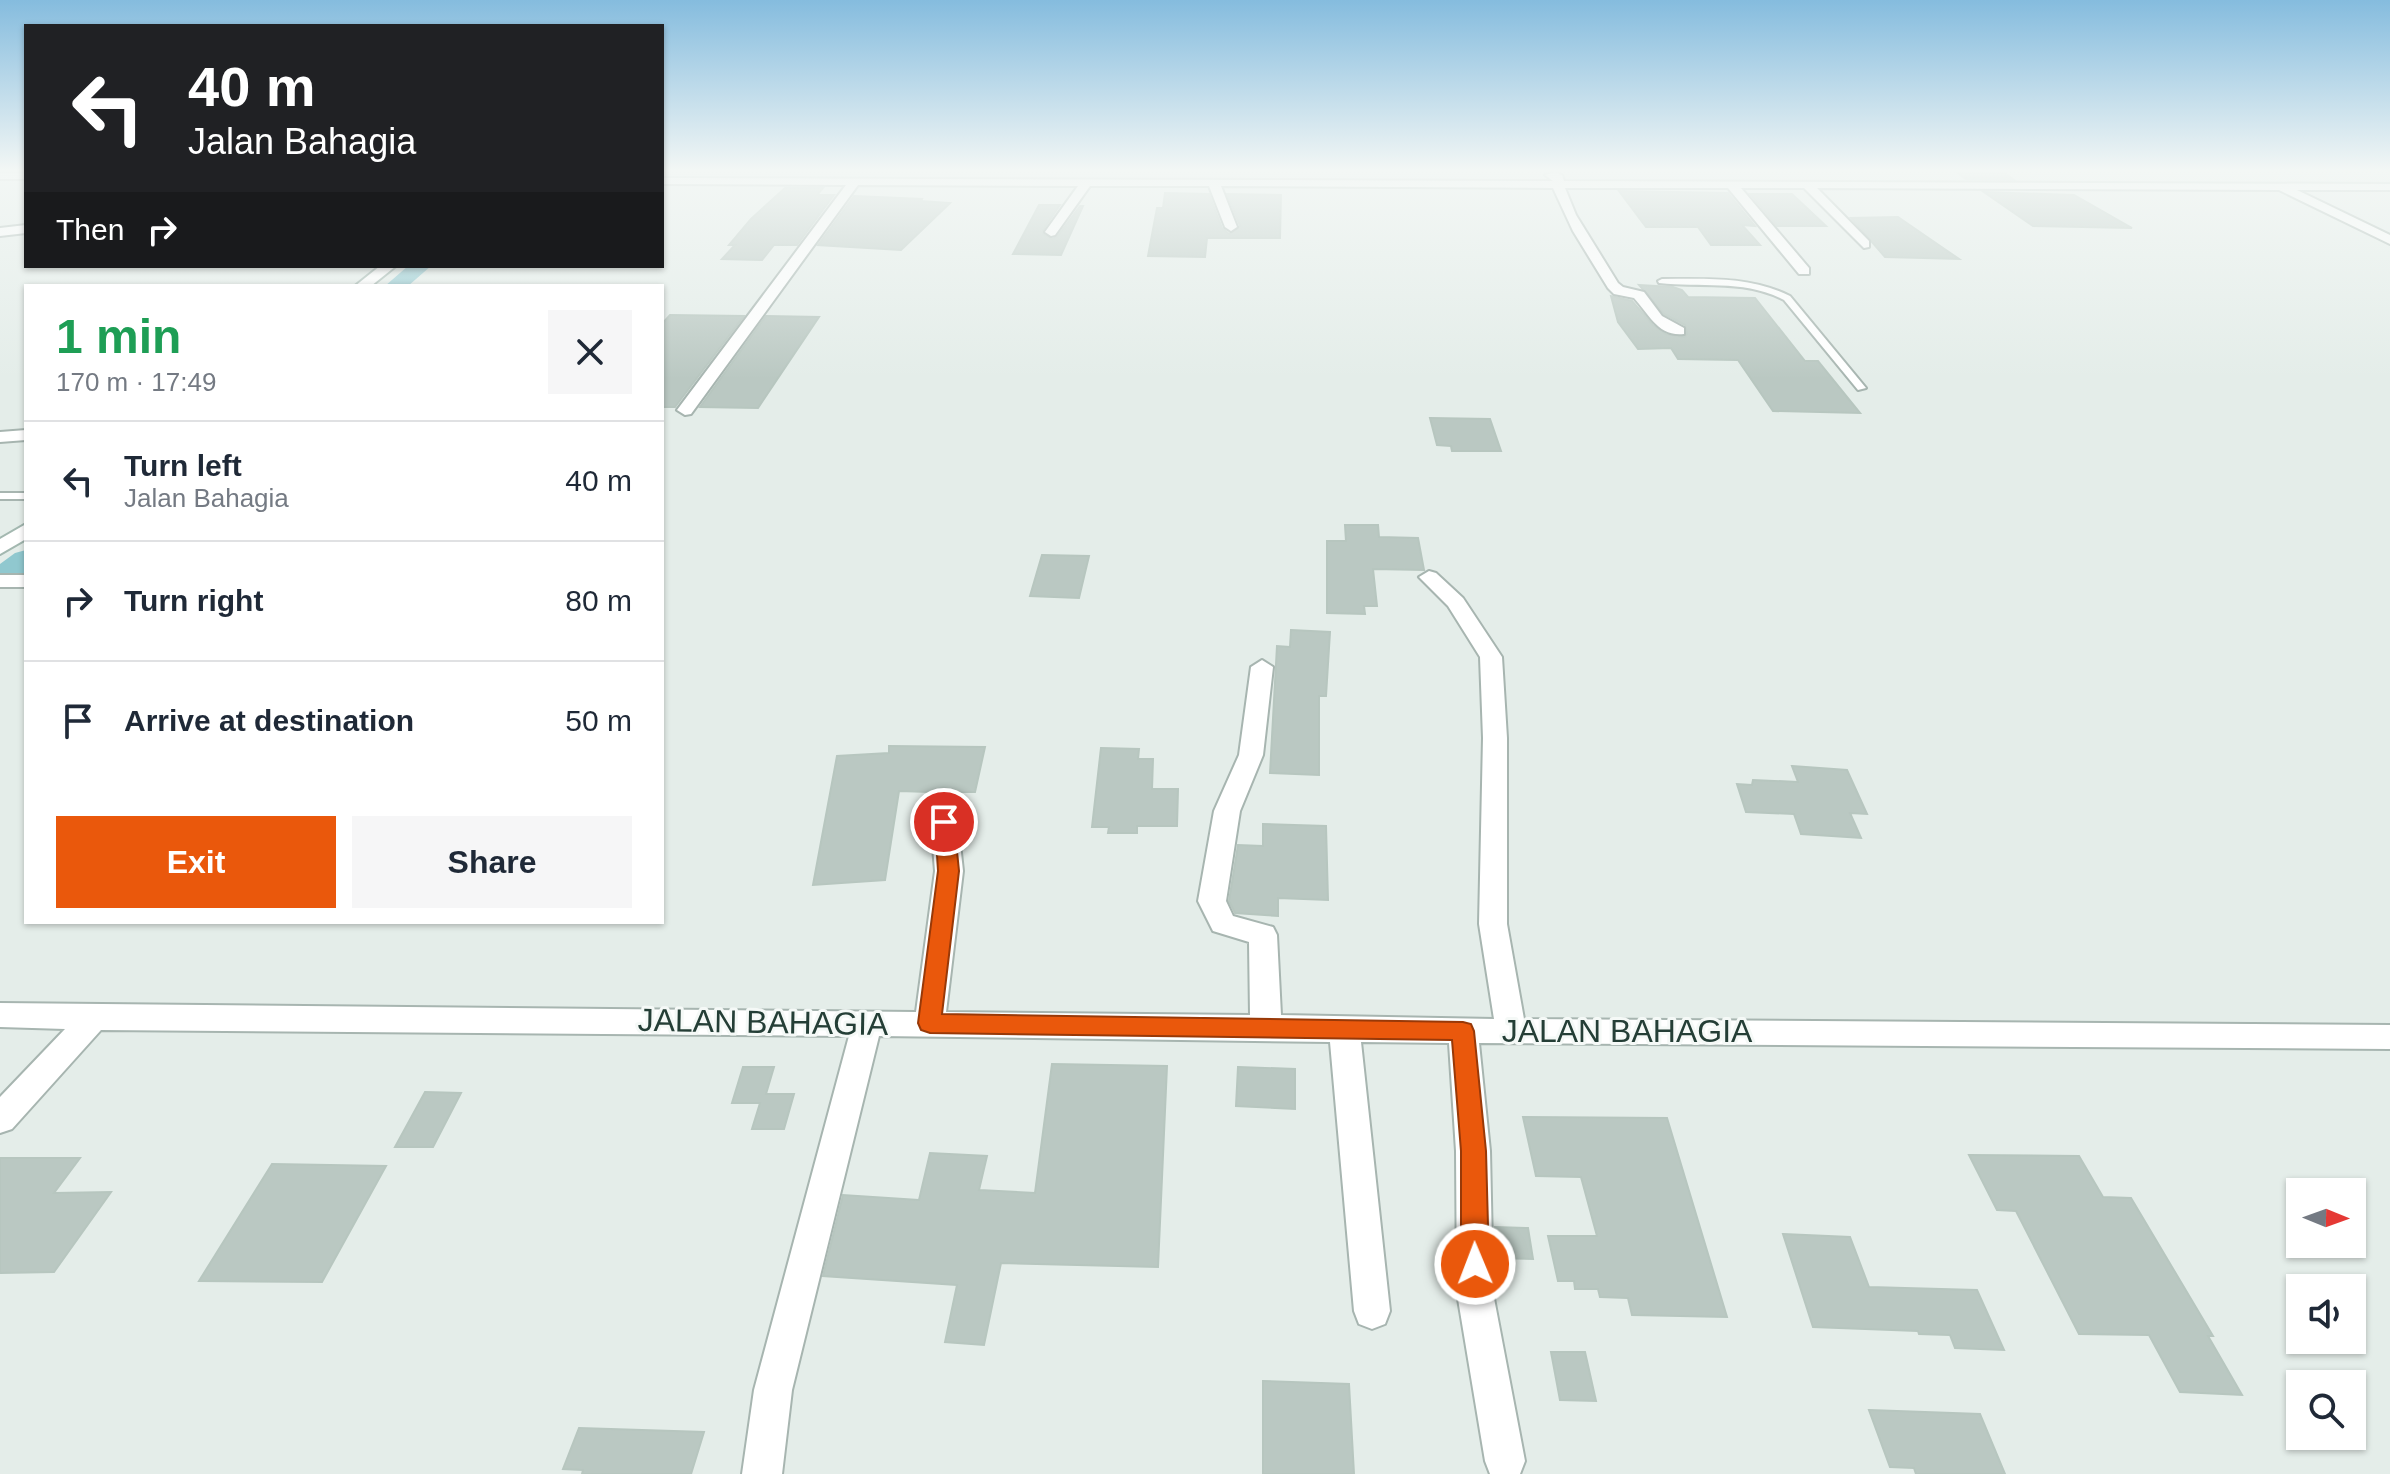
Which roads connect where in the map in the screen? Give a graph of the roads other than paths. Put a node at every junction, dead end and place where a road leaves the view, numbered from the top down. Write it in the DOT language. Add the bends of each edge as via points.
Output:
graph roads {
  1 [pos="810,241"];
  2 [pos="1585,241"];
  3 [pos="1778,241"];
  4 [pos="1861,241"];
  5 [pos="1864,244"];
  6 [pos="386,268"];
  7 [pos="1804,271"];
  8 [pos="1662,281"];
  9 [pos="365,284"];
  10 [pos="1679,331"];
  11 [pos="1861,388"];
  12 [pos="685,410"];
  13 [pos="24,435"];
  14 [pos="0,437"];
  15 [pos="0,496"];
  16 [pos="24,496"];
  17 [pos="24,531"];
  18 [pos="0,548"];
  19 [pos="1429,577"];
  20 [pos="0,581"];
  21 [pos="24,581"];
  22 [pos="1262,667"];
  23 [pos="942,798"];
  24 [pos="0,1015"];
  25 [pos="94,1018"];
  26 [pos="930,1023"];
  27 [pos="867,1024"];
  28 [pos="1266,1027"];
  29 [pos="1511,1029"];
  30 [pos="1344,1030"];
  31 [pos="1463,1031"];
  32 [pos="2390,1037"];
  33 [pos="0,1119"];
  34 [pos="1372,1311"];
  35 [pos="1505,1461"];
  36 [pos="762,1474"];
  1 -- 12 [label="street"];
  2 -- 10 [label="street" via="1619,291 1644,297 1655,319"];
  3 -- 7 [label="street"];
  4 -- 5 [label="street"];
  6 -- 9 [label="street"];
  8 -- 11 [label="lane" via="1778,292"];
  13 -- 14 [label="street"];
  15 -- 16 [label="lane"];
  17 -- 18 [label="street"];
  19 -- 29 [label="street" via="1456,602 1491,657 1493,924"];
  20 -- 21 [label="street"];
  22 -- 28 [label="street" via="1251,755 1227,811 1212,901 1223,924 1263,935"];
  23 -- 26 [label="street" via="949,871"];
  24 -- 25 [label="street, JALAN BAHAGIA"];
  25 -- 27 [label="street, JALAN BAHAGIA"];
  25 -- 33 [label="street"];
  26 -- 27 [label="street, JALAN BAHAGIA"];
  26 -- 28 [label="street, JALAN BAHAGIA"];
  27 -- 36 [label="street" via="773,1390"];
  28 -- 30 [label="street, JALAN BAHAGIA"];
  29 -- 31 [label="street, JALAN BAHAGIA"];
  29 -- 32 [label="street, JALAN BAHAGIA"];
  30 -- 31 [label="street, JALAN BAHAGIA"];
  30 -- 34 [label="street"];
  31 -- 35 [label="street" via="1473,1151 1475,1293"];
}
